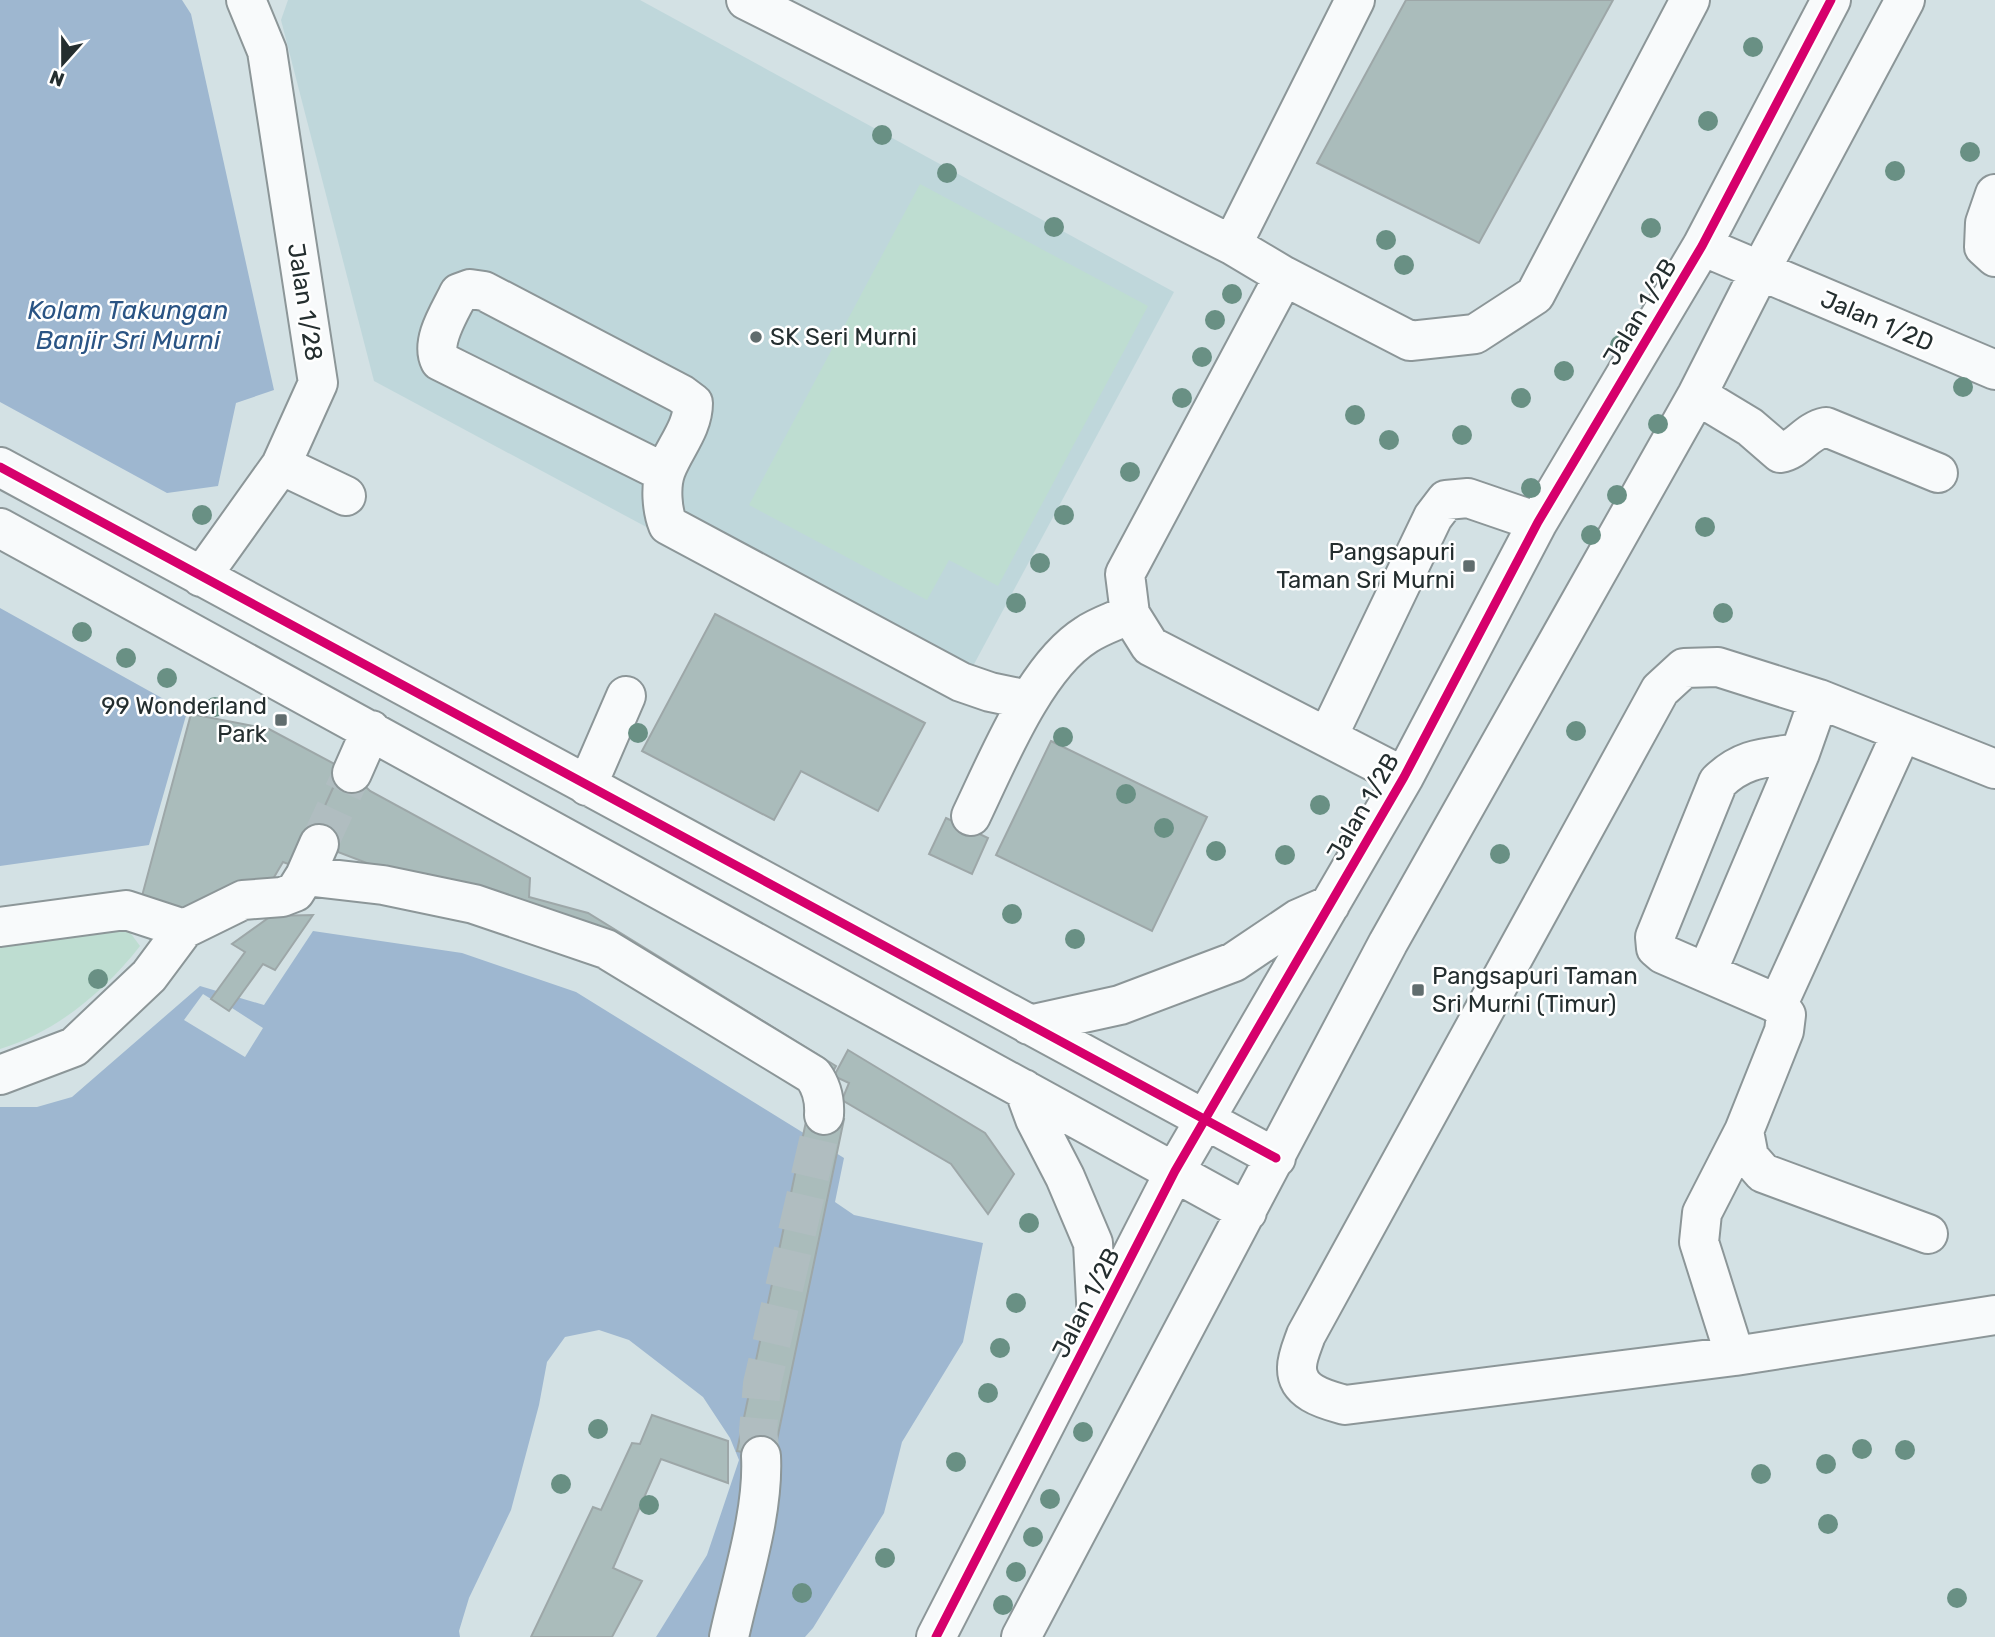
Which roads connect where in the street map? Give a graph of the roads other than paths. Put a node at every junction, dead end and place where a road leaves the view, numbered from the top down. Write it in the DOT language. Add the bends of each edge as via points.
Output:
graph roads {
  1 [pos="246,0"];
  2 [pos="746,0"];
  3 [pos="1355,0"];
  4 [pos="1690,0"];
  5 [pos="1831,0"];
  6 [pos="1905,0"];
  7 [pos="1995,194"];
  8 [pos="1232,245"];
  9 [pos="1702,246"];
  10 [pos="1995,257"];
  11 [pos="1760,271"];
  12 [pos="1284,276"];
  13 [pos="1995,370"];
  14 [pos="1697,395"];
  15 [pos="281,465"];
  16 [pos="0,467"];
  17 [pos="665,473"];
  18 [pos="1938,473"];
  19 [pos="345,496"];
  20 [pos="1538,522"];
  21 [pos="0,528"];
  22 [pos="201,577"];
  23 [pos="1130,614"];
  24 [pos="626,696"];
  25 [pos="1819,699"];
  26 [pos="1028,700"];
  27 [pos="371,730"];
  28 [pos="1902,732"];
  29 [pos="1328,736"];
  30 [pos="1800,753"];
  31 [pos="1995,769"];
  32 [pos="352,773"];
  33 [pos="1404,777"];
  34 [pos="587,786"];
  35 [pos="971,816"];
  36 [pos="1330,905"];
  37 [pos="0,927"];
  38 [pos="184,929"];
  39 [pos="1707,972"];
  40 [pos="1778,1004"];
  41 [pos="1029,1026"];
  42 [pos="0,1075"];
  43 [pos="1024,1089"];
  44 [pos="824,1115"];
  45 [pos="1205,1121"];
  46 [pos="1745,1131"];
  47 [pos="1276,1158"];
  48 [pos="1175,1171"];
  49 [pos="1247,1212"];
  50 [pos="1928,1234"];
  51 [pos="1995,1315"];
  52 [pos="1098,1323"];
  53 [pos="1735,1356"];
  54 [pos="761,1456"];
  55 [pos="729,1637"];
  56 [pos="936,1637"];
  57 [pos="1021,1637"];
  1 -- 15 [label="street, Jalan 1/28" via="267,51 318,383"];
  2 -- 8 [label="street"];
  3 -- 8 [label="street"];
  4 -- 12 [label="street" via="1535,295 1475,334 1410,341"];
  5 -- 9 [label="street, Jalan 1/2B"];
  6 -- 11 [label="street"];
  7 -- 10 [label="street" via="1985,223 1984,247"];
  8 -- 12 [label="street"];
  9 -- 11 [label="street, Jalan 1/2D"];
  9 -- 20 [label="street, Jalan 1/2B"];
  11 -- 13 [label="street, Jalan 1/2D"];
  11 -- 14 [label="street"];
  12 -- 23 [label="street" via="1125,574"];
  14 -- 18 [label="street" via="1750,427 1780,453 1826,427"];
  14 -- 47 [label="street" via="1388,943"];
  15 -- 19 [label="street"];
  15 -- 22 [label="street, Jalan 1/28"];
  16 -- 22 [label="street"];
  17 -- 17 [label="street" via="440,360 436,343 458,293 484,291 692,403 693,417"];
  17 -- 26 [label="street" via="663,512 668,526 961,682"];
  20 -- 29 [label="street" via="1468,498 1446,500 1433,517"];
  20 -- 33 [label="street, Jalan 1/2B"];
  21 -- 27 [label="street"];
  22 -- 34 [label="street"];
  23 -- 26 [label="street" via="1087,634 1067,650"];
  23 -- 29 [label="street" via="1150,646"];
  24 -- 34 [label="street"];
  25 -- 28 [label="street"];
  25 -- 30 [label="street"];
  25 -- 53 [label="street" via="1718,667 1684,668 1660,690 1306,1335 1297,1368 1303,1384 1316,1397 1345,1405"];
  26 -- 35 [label="street"];
  27 -- 32 [label="street"];
  27 -- 43 [label="street"];
  28 -- 31 [label="street"];
  28 -- 40 [label="street"];
  29 -- 33 [label="street"];
  30 -- 39 [label="street"];
  30 -- 39 [label="street" via="1745,762 1718,782 1655,937 1656,948 1663,954"];
  33 -- 36 [label="street, Jalan 1/2B"];
  34 -- 41 [label="street"];
  36 -- 41 [label="street" via="1298,919 1234,962 1120,1005"];
  36 -- 45 [label="street, Jalan 1/2B"];
  37 -- 38 [label="street" via="126,909"];
  38 -- 42 [label="street" via="149,976 74,1047"];
  38 -- 44 [label="street" via="243,901 295,892 312,860 383,885 474,904 606,949 813,1075 825,1102"];
  39 -- 40 [label="street"];
  40 -- 46 [label="street" via="1786,1014 1784,1031"];
  41 -- 45 [label="street"];
  43 -- 48 [label="street"];
  43 -- 52 [label="street" via="1093,1243"];
  45 -- 47 [label="street"];
  45 -- 48 [label="street, Jalan 1/2B"];
  46 -- 50 [label="street" via="1749,1157 1763,1173"];
  46 -- 53 [label="street" via="1702,1213 1699,1242"];
  47 -- 49 [label="street"];
  48 -- 49 [label="street"];
  48 -- 52 [label="street, Jalan 1/2B"];
  49 -- 57 [label="street"];
  51 -- 53 [label="street"];
  52 -- 56 [label="street, Jalan 1/2B"];
  54 -- 55 [label="street" via="758,1506"];
}
